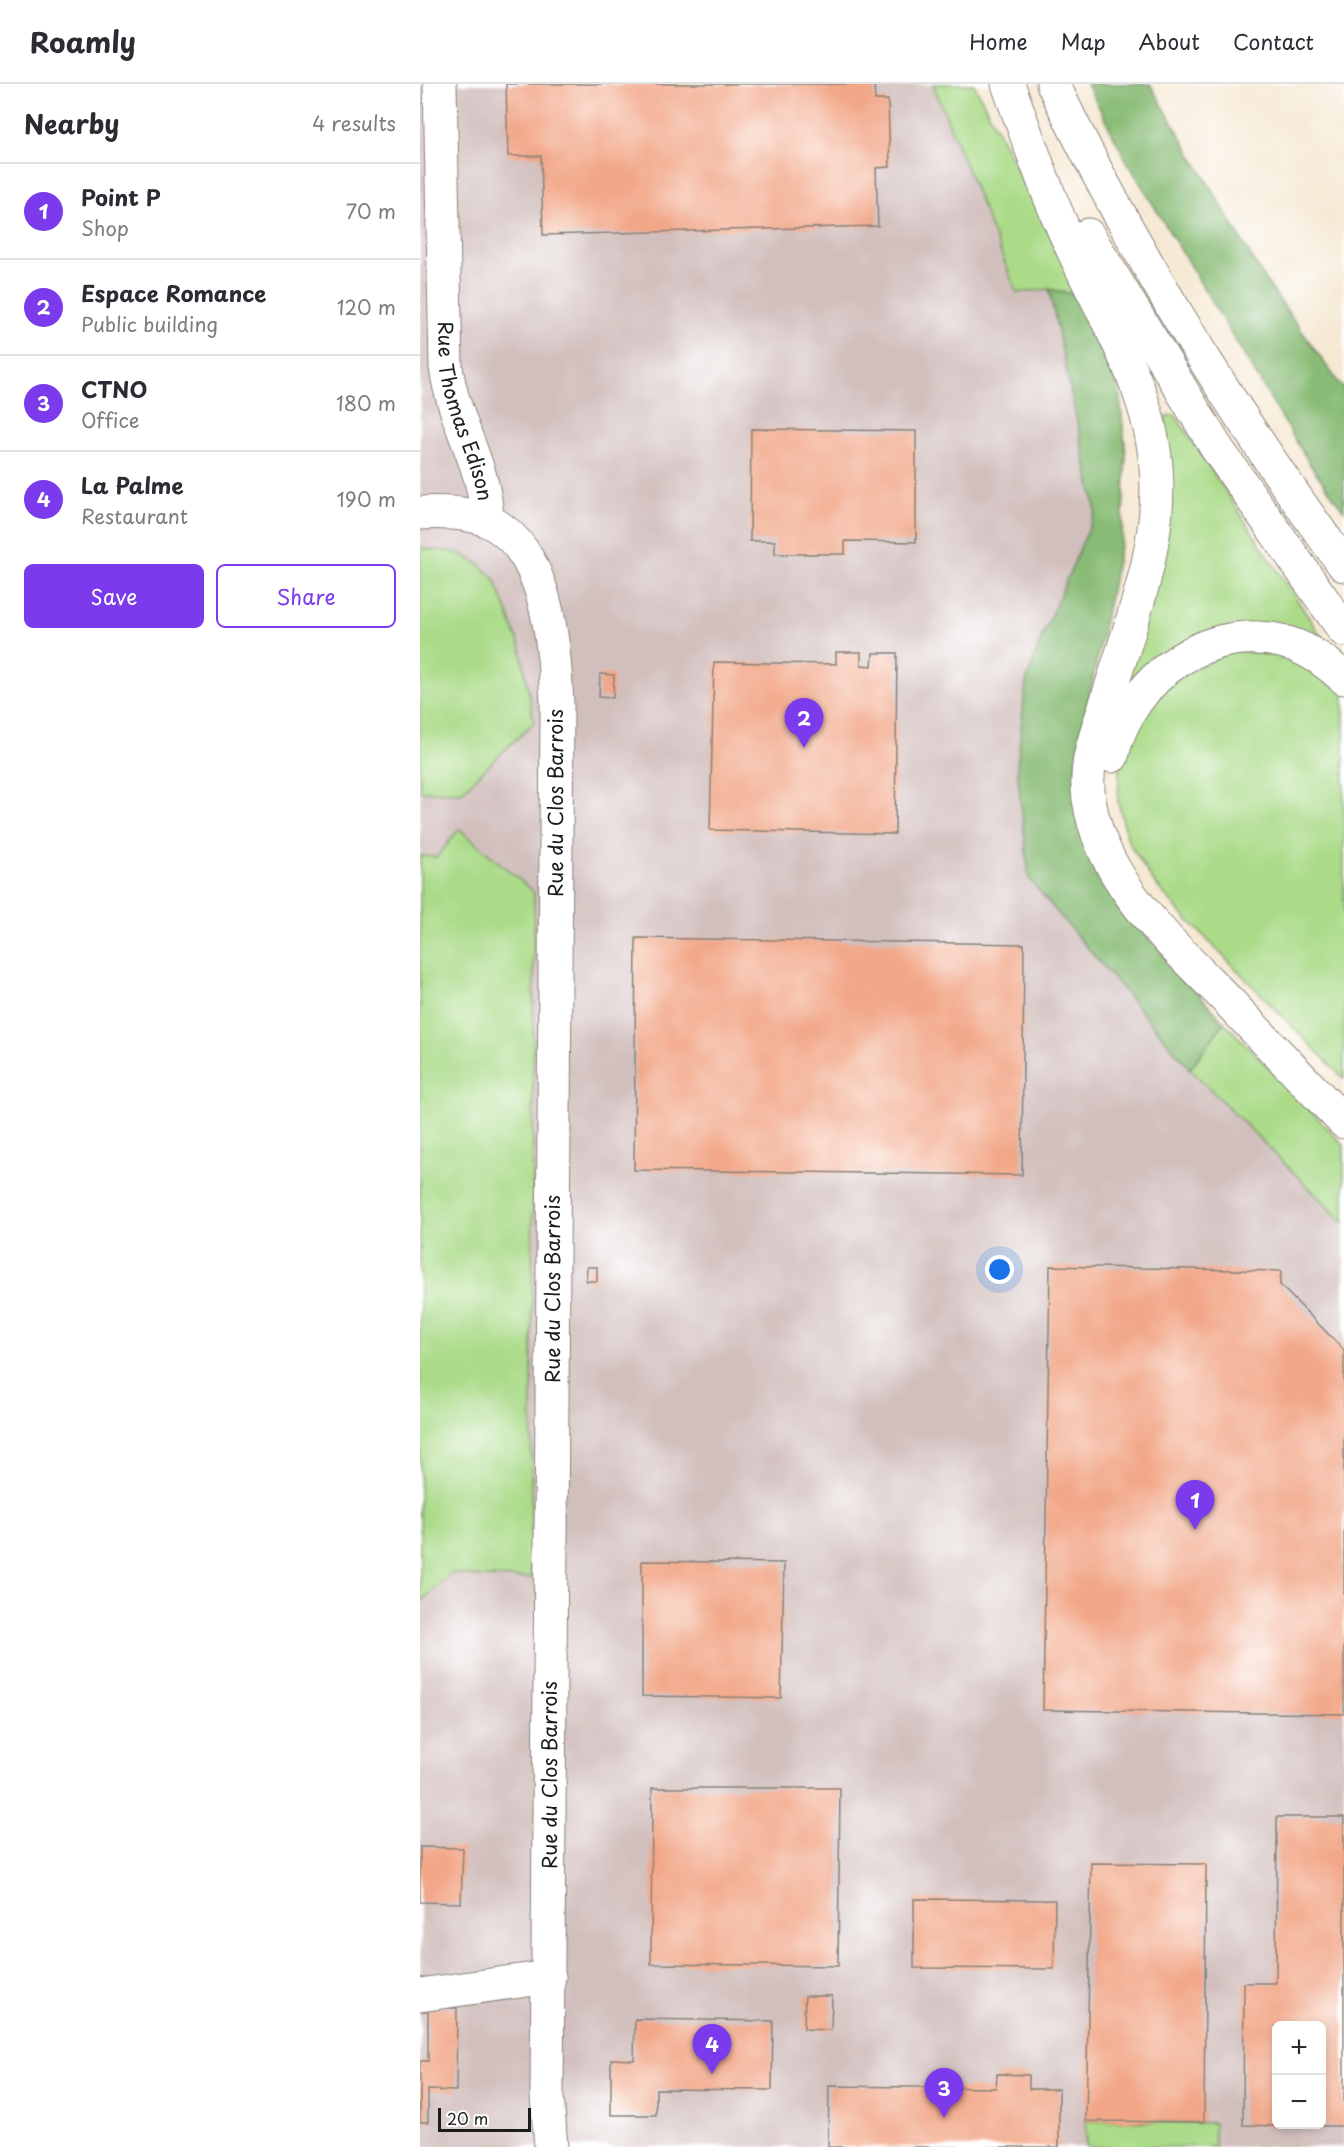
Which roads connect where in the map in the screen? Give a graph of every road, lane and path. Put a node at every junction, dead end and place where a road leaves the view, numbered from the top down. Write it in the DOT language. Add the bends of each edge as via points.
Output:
graph roads {
  1 [pos="440,84"];
  2 [pos="1009,84"];
  3 [pos="1053,84"];
  4 [pos="420,513"];
  5 [pos="487,520"];
  6 [pos="1344,565"];
  7 [pos="1344,630"];
  8 [pos="1344,678"];
  9 [pos="1344,1092"];
  10 [pos="1344,1122"];
  11 [pos="549,1977"];
  12 [pos="420,1995"];
  13 [pos="550,2147"];
  1 -- 5 [label="main road, Rue Thomas Edison" via="446,367 454,409 483,479"];
  2 -- 7 [label="main road" via="1101,259 1168,372 1249,498"];
  2 -- 10 [label="main road" via="1060,223 1135,382 1154,451 1157,487 1149,553 1088,769 1093,818 1113,866 1141,908"];
  3 -- 6 [label="main road" via="1170,300 1237,409"];
  4 -- 5 [label="main road, Rue du Clos Barrois"];
  5 -- 11 [label="main road, Rue du Clos Barrois" via="513,539 539,585 548,619 555,677"];
  8 -- 9 [label="main road" via="1313,654 1279,641 1236,639 1194,652 1154,678 1135,700 1118,737 1109,785 1111,814 1122,846 1143,881 1167,912"];
  11 -- 12 [label="main road"];
  11 -- 13 [label="main road, Rue du Clos Barrois"];
}
